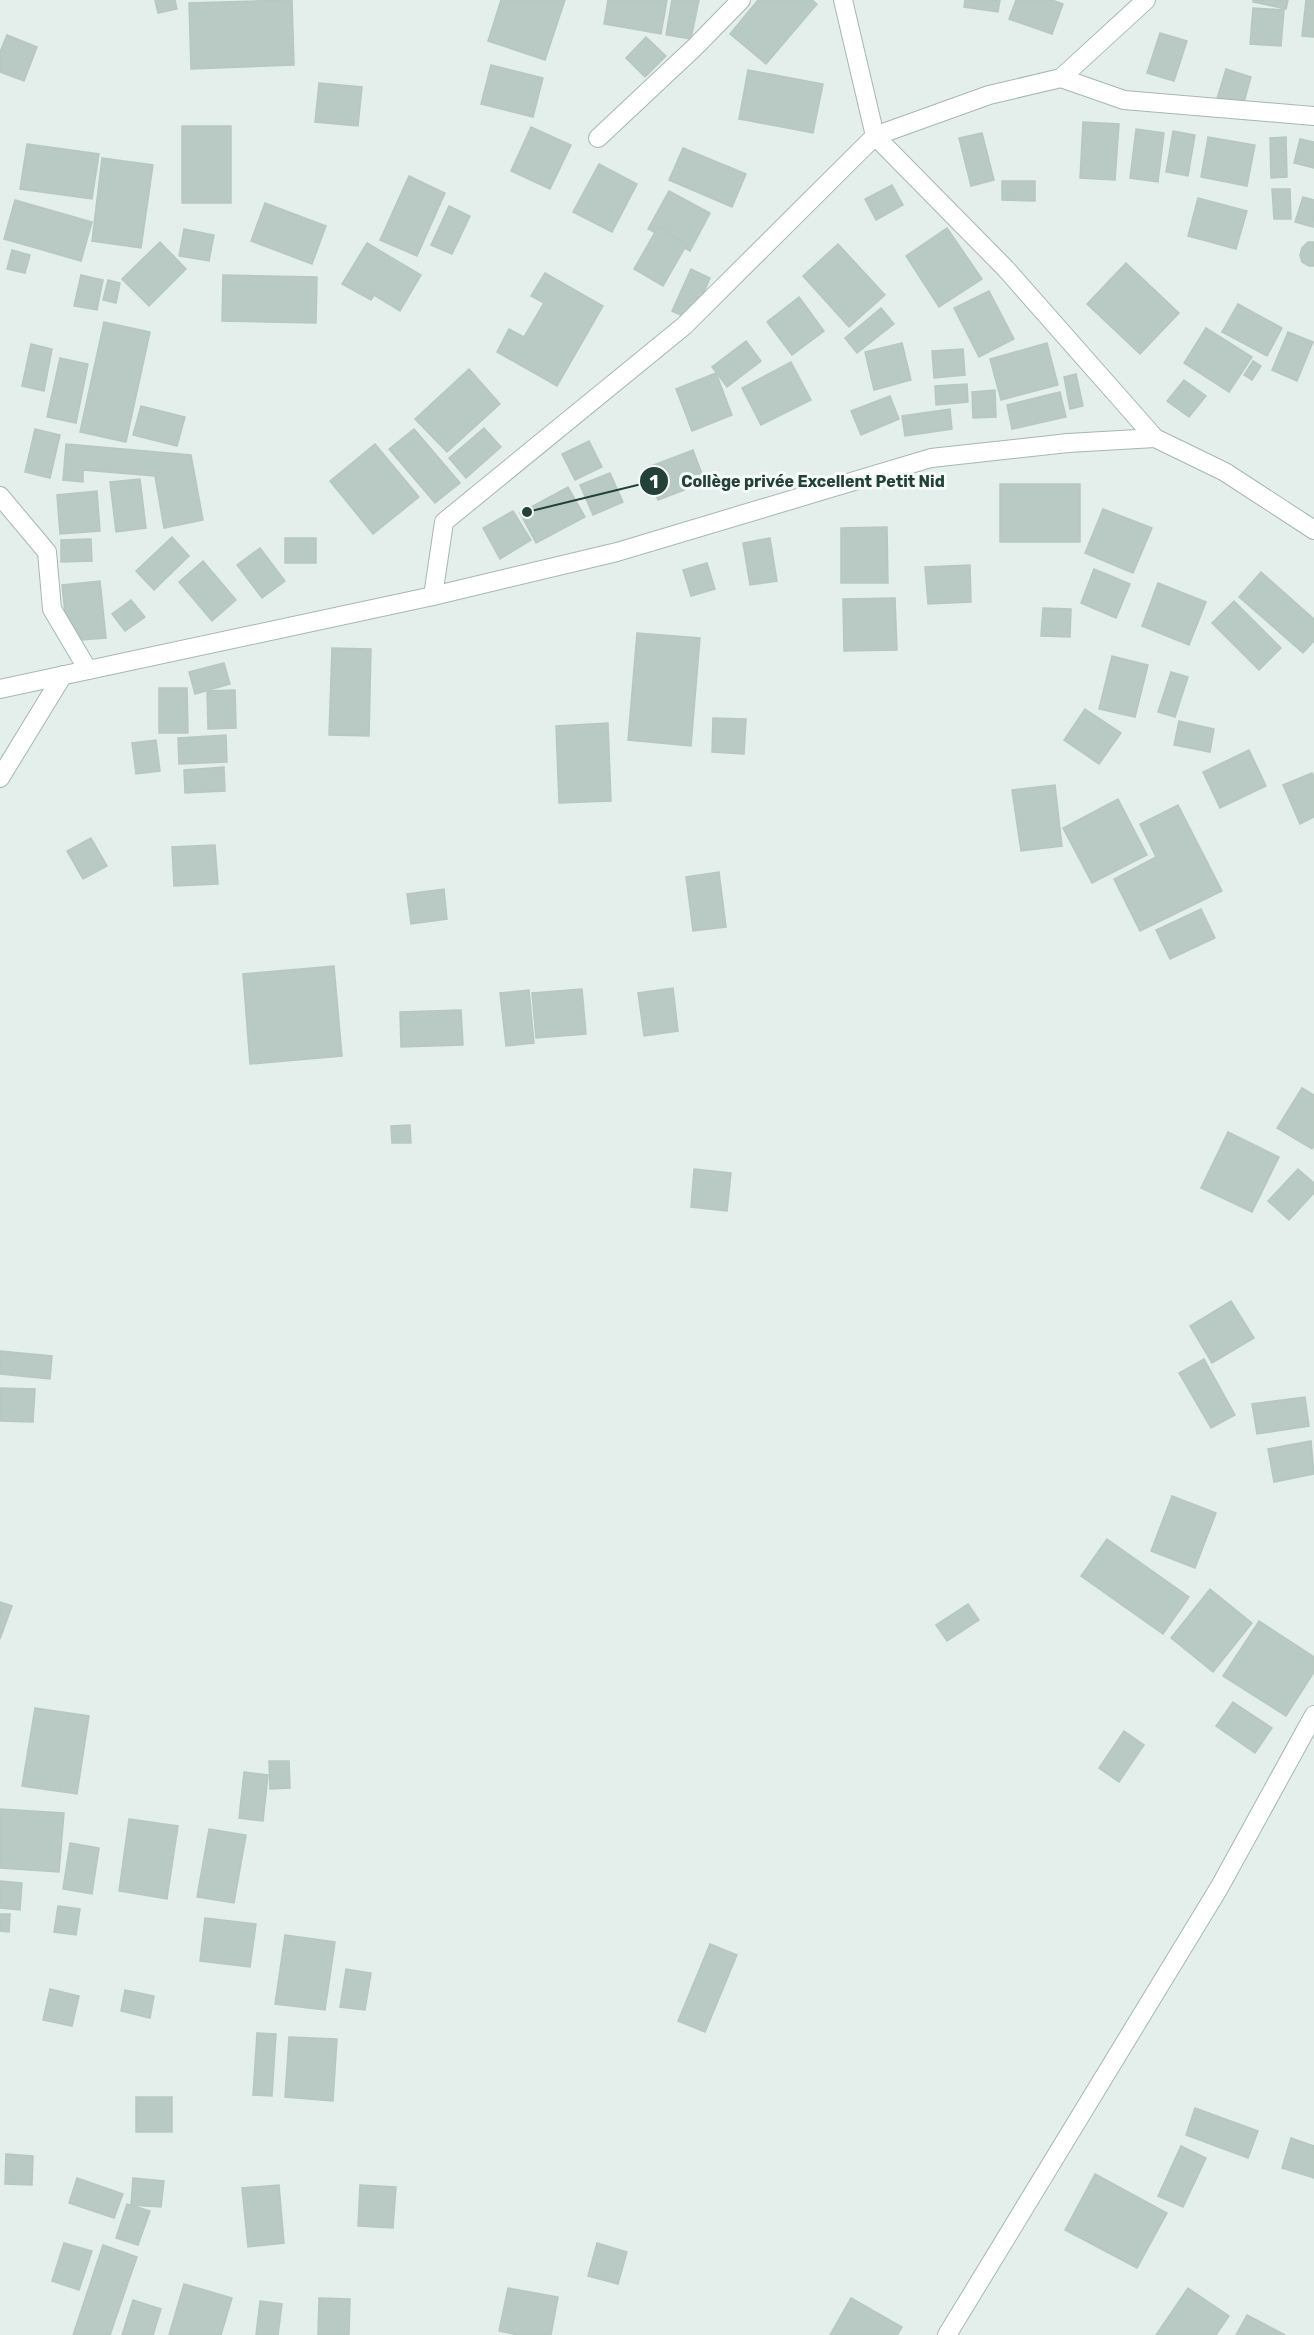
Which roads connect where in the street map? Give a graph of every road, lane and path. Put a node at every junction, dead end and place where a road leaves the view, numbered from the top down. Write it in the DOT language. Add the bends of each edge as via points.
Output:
graph roads {
  1 [pos="741,0"];
  2 [pos="843,0"];
  3 [pos="1146,0"];
  4 [pos="1061,78"];
  5 [pos="1314,116"];
  6 [pos="875,136"];
  7 [pos="598,138"];
  8 [pos="1155,438"];
  9 [pos="0,496"];
  10 [pos="1314,530"];
  11 [pos="433,596"];
  12 [pos="88,670"];
  13 [pos="63,675"];
  14 [pos="0,689"];
  15 [pos="0,778"];
  16 [pos="1314,1715"];
  17 [pos="947,2335"];
  1 -- 7 [label="street"];
  2 -- 6 [label="street"];
  3 -- 4 [label="street"];
  4 -- 5 [label="street" via="1124,100"];
  4 -- 6 [label="street" via="989,95"];
  6 -- 8 [label="street" via="1006,269"];
  6 -- 11 [label="street" via="684,326 444,522"];
  8 -- 10 [label="street" via="1225,472"];
  8 -- 11 [label="street" via="931,458 617,552"];
  9 -- 12 [label="street" via="47,552 52,609"];
  11 -- 12 [label="street"];
  12 -- 13 [label="street"];
  13 -- 14 [label="street"];
  13 -- 15 [label="street"];
  16 -- 17 [label="street" via="1219,1888"];
}
